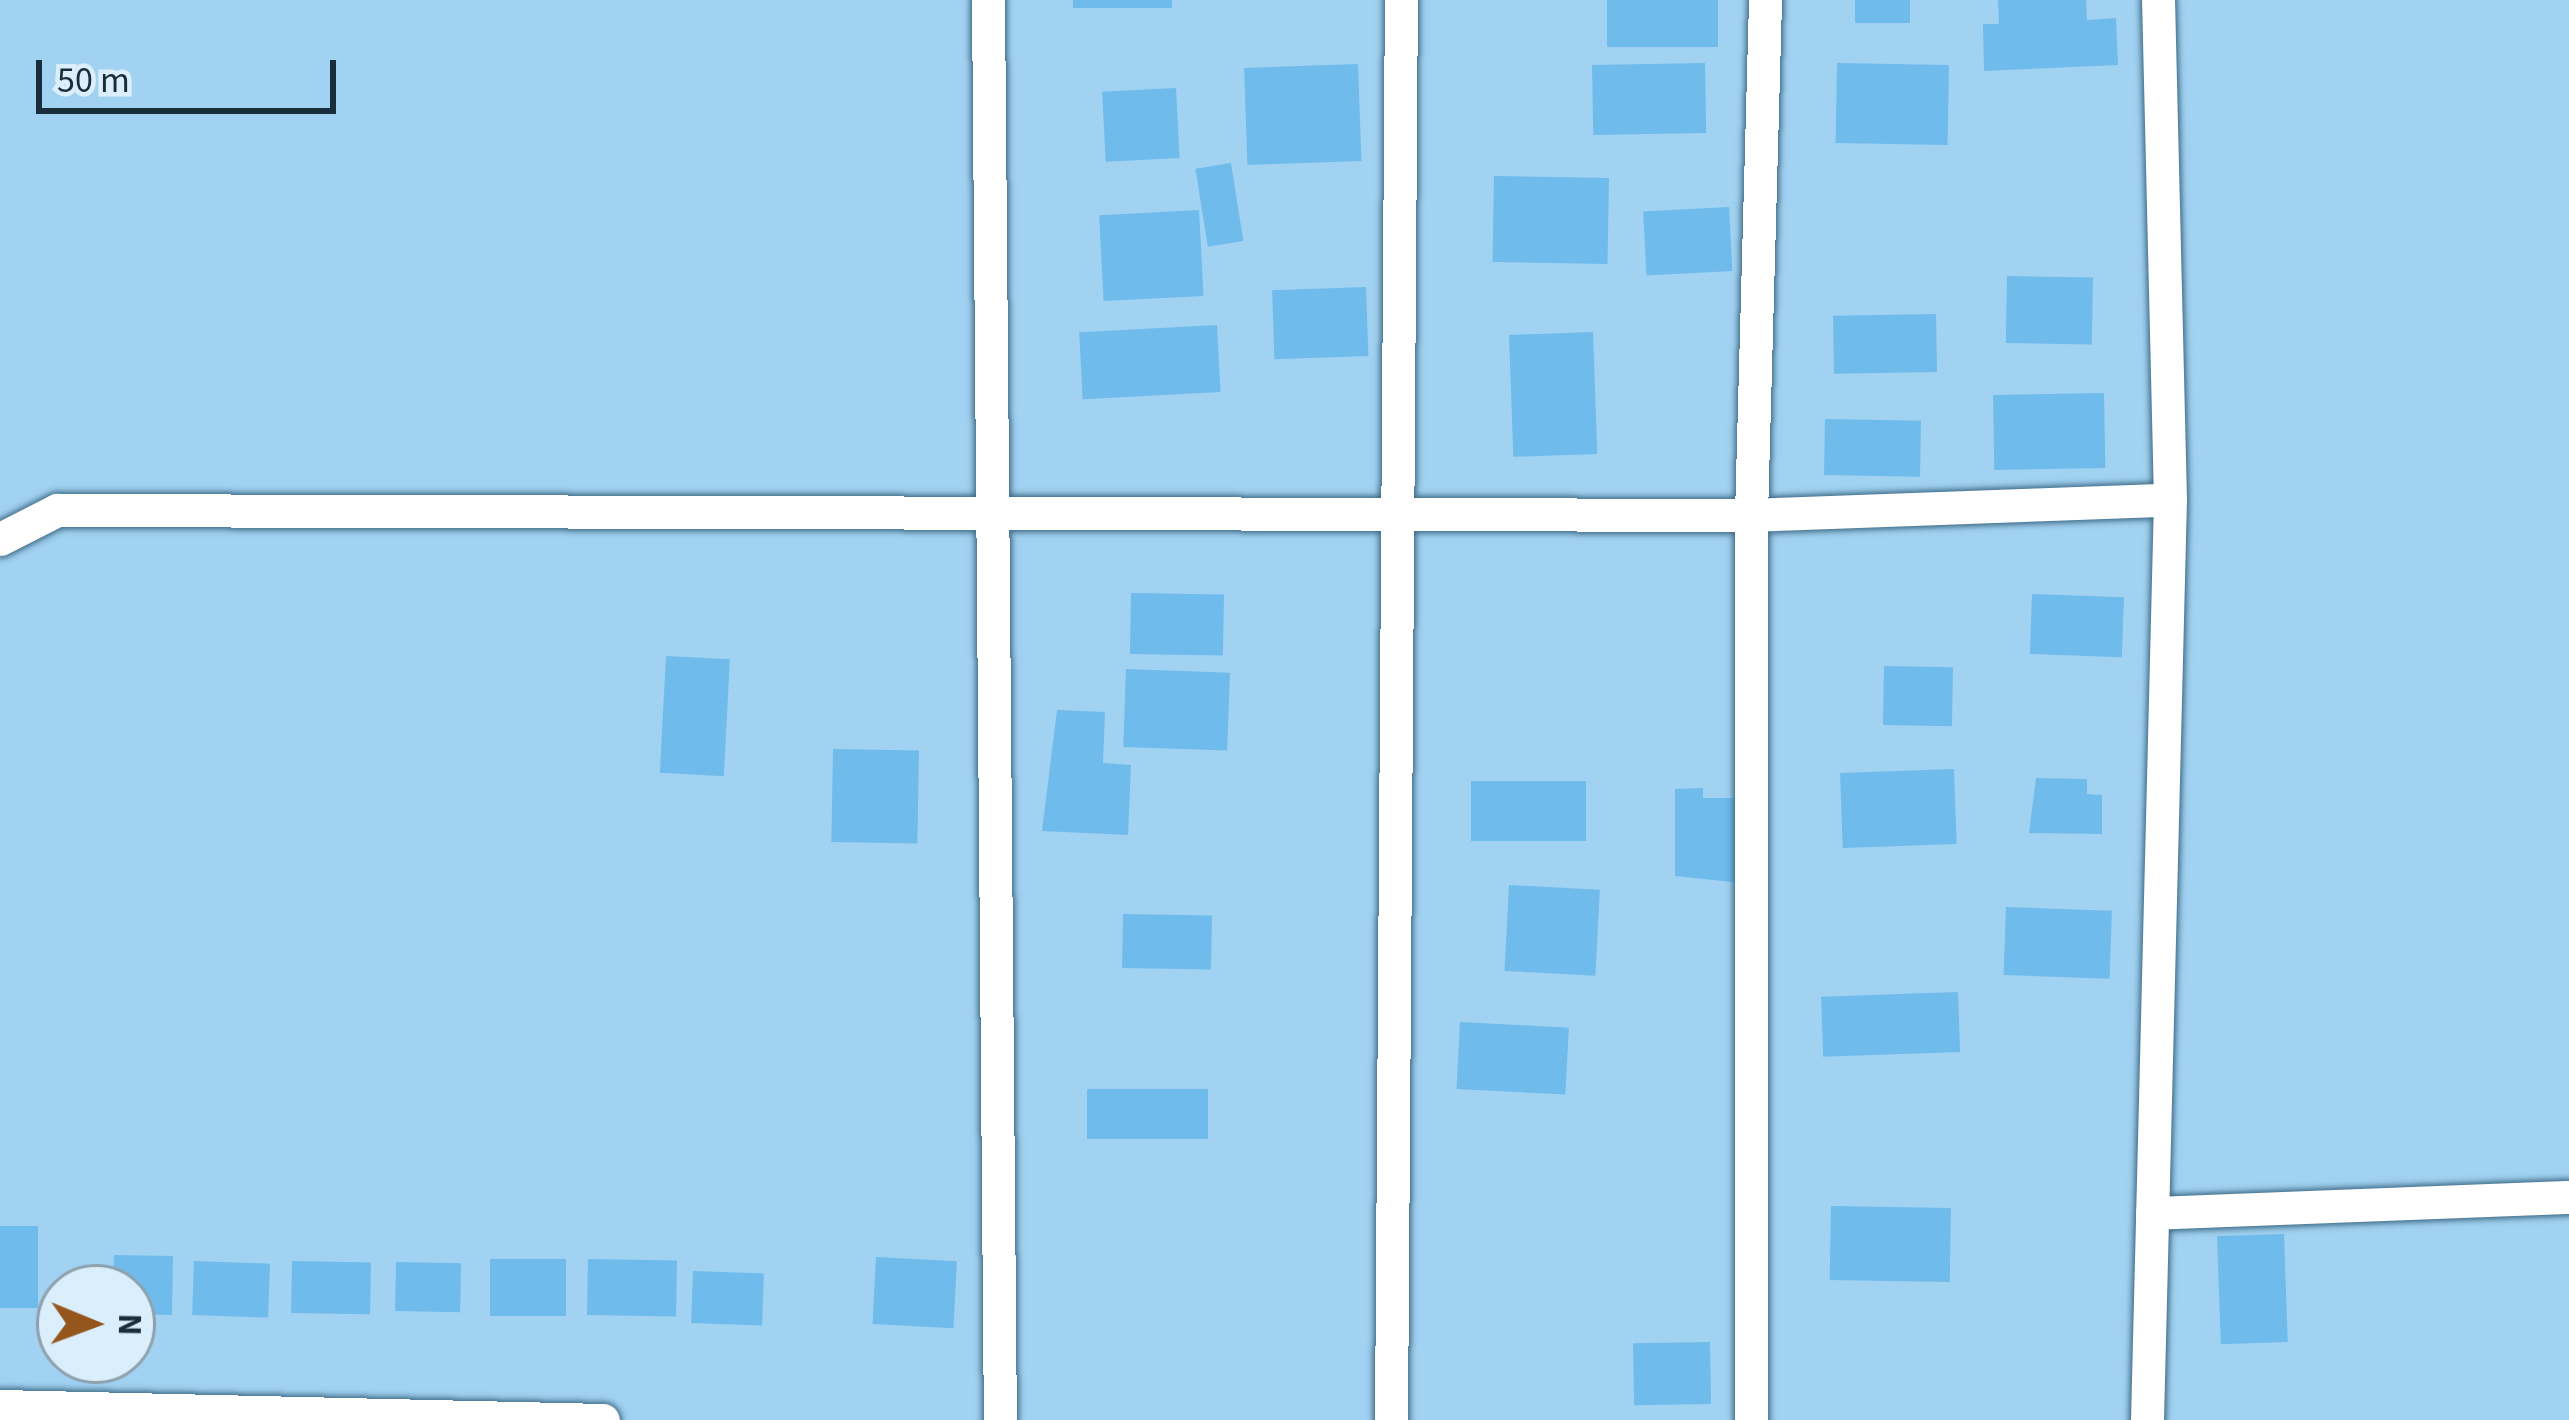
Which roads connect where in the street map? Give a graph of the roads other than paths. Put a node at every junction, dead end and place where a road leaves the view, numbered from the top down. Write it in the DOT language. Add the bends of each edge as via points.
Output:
graph roads {
  1 [pos="988,0"];
  2 [pos="1401,0"];
  3 [pos="1766,0"];
  4 [pos="2158,0"];
  5 [pos="2170,500"];
  6 [pos="987,507"];
  7 [pos="1397,515"];
  8 [pos="1751,515"];
  9 [pos="0,538"];
  10 [pos="2569,1197"];
  11 [pos="2152,1214"];
  12 [pos="0,1406"];
  13 [pos="603,1420"];
  14 [pos="1000,1420"];
  15 [pos="1391,1420"];
  16 [pos="1751,1420"];
  17 [pos="2147,1420"];
  1 -- 6 [label="street"];
  2 -- 7 [label="street"];
  3 -- 8 [label="street"];
  4 -- 5 [label="street"];
  5 -- 8 [label="street"];
  5 -- 11 [label="street"];
  6 -- 7 [label="street"];
  6 -- 9 [label="street" via="57,510"];
  6 -- 14 [label="street"];
  7 -- 8 [label="street"];
  7 -- 15 [label="street"];
  8 -- 16 [label="street"];
  10 -- 11 [label="street"];
  11 -- 17 [label="street"];
  12 -- 13 [label="street"];
}
